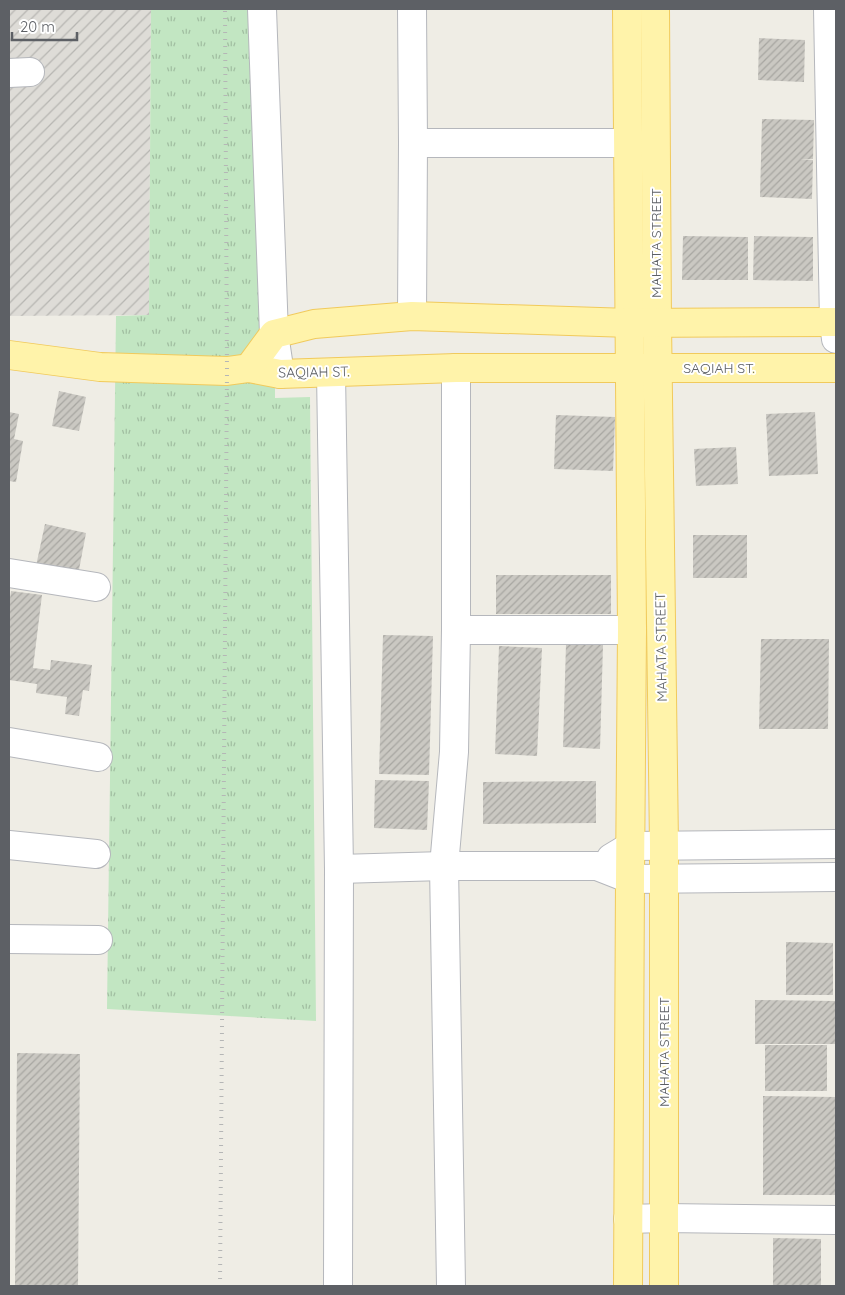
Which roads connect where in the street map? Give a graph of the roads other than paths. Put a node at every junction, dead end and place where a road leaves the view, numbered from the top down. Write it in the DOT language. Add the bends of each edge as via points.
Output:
graph roads {
  1 [pos="262,9"];
  2 [pos="412,9"];
  3 [pos="628,9"];
  4 [pos="655,9"];
  5 [pos="828,9"];
  6 [pos="833,71"];
  7 [pos="628,142"];
  8 [pos="413,143"];
  9 [pos="412,316"];
  10 [pos="657,322"];
  11 [pos="630,323"];
  12 [pos="836,327"];
  13 [pos="274,334"];
  14 [pos="9,355"];
  15 [pos="249,368"];
  16 [pos="456,368"];
  17 [pos="630,368"];
  18 [pos="658,368"];
  19 [pos="836,368"];
  20 [pos="331,372"];
  21 [pos="280,374"];
  22 [pos="9,573"];
  23 [pos="96,588"];
  24 [pos="456,630"];
  25 [pos="632,630"];
  26 [pos="9,742"];
  27 [pos="98,757"];
  28 [pos="836,844"];
  29 [pos="9,845"];
  30 [pos="664,845"];
  31 [pos="631,846"];
  32 [pos="96,854"];
  33 [pos="444,866"];
  34 [pos="597,866"];
  35 [pos="339,869"];
  36 [pos="836,877"];
  37 [pos="630,878"];
  38 [pos="664,878"];
  39 [pos="9,939"];
  40 [pos="98,940"];
  41 [pos="664,1218"];
  42 [pos="628,1219"];
  43 [pos="836,1220"];
  44 [pos="338,1286"];
  45 [pos="451,1286"];
  46 [pos="628,1286"];
  47 [pos="664,1286"];
  1 -- 13 [label="street"];
  2 -- 8 [label="street"];
  3 -- 7 [label="main road, MAHATA STREET"];
  4 -- 10 [label="main road, MAHATA STREET"];
  5 -- 6 [label="street"];
  6 -- 12 [label="street"];
  7 -- 8 [label="street"];
  7 -- 11 [label="main road, MAHATA STREET"];
  8 -- 9 [label="street"];
  9 -- 11 [label="main road"];
  9 -- 13 [label="main road" via="314,324"];
  10 -- 11 [label="main road"];
  10 -- 12 [label="main road"];
  10 -- 18 [label="main road, MAHATA STREET"];
  11 -- 17 [label="main road, MAHATA STREET"];
  13 -- 15 [label="main road"];
  13 -- 21 [label="street"];
  14 -- 15 [label="main road, SAQIAH ST." via="100,366 227,371"];
  15 -- 21 [label="main road, SAQIAH ST."];
  16 -- 17 [label="main road, SAQIAH ST."];
  16 -- 20 [label="main road, SAQIAH ST."];
  16 -- 24 [label="street"];
  17 -- 18 [label="main road, SAQIAH ST."];
  17 -- 25 [label="main road, MAHATA STREET"];
  18 -- 19 [label="main road, SAQIAH ST."];
  18 -- 30 [label="main road, MAHATA STREET"];
  20 -- 21 [label="main road, SAQIAH ST."];
  20 -- 35 [label="street"];
  22 -- 23 [label="street"];
  24 -- 25 [label="street"];
  24 -- 33 [label="street" via="454,752"];
  25 -- 31 [label="main road, MAHATA STREET"];
  26 -- 27 [label="street"];
  28 -- 30 [label="street"];
  29 -- 32 [label="street"];
  30 -- 31 [label="street"];
  30 -- 38 [label="main road, MAHATA STREET"];
  31 -- 34 [label="street"];
  31 -- 37 [label="main road, MAHATA STREET"];
  33 -- 34 [label="street"];
  33 -- 35 [label="street"];
  33 -- 45 [label="street"];
  34 -- 37 [label="street"];
  35 -- 44 [label="street"];
  36 -- 38 [label="street"];
  37 -- 38 [label="street"];
  37 -- 42 [label="main road, MAHATA STREET"];
  38 -- 41 [label="main road, MAHATA STREET"];
  39 -- 40 [label="street"];
  41 -- 42 [label="street"];
  41 -- 43 [label="street"];
  41 -- 47 [label="main road, MAHATA STREET"];
  42 -- 46 [label="main road, MAHATA STREET"];
}
